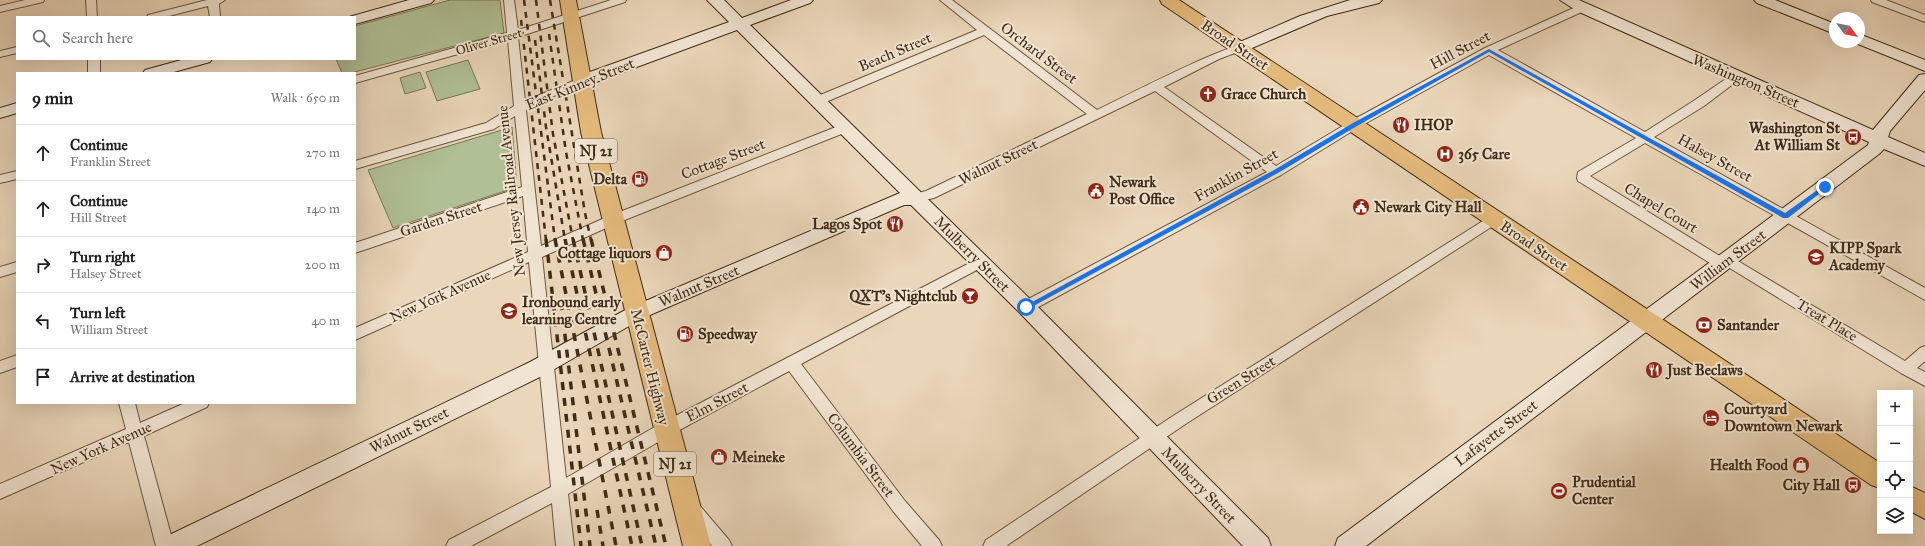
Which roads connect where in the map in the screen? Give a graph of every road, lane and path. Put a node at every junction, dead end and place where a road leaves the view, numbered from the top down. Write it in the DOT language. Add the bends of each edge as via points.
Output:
graph roads {
  1 [pos="39,0"];
  2 [pos="92,0"];
  3 [pos="426,0"];
  4 [pos="509,0"];
  5 [pos="568,0"];
  6 [pos="621,0"];
  7 [pos="715,0"];
  8 [pos="805,0"];
  9 [pos="945,0"];
  10 [pos="1168,0"];
  11 [pos="1374,0"];
  12 [pos="1568,0"];
  13 [pos="1762,0"];
  14 [pos="1876,0"];
  15 [pos="215,1"];
  16 [pos="1582,8"];
  17 [pos="0,9"];
  18 [pos="92,16"];
  19 [pos="156,16"];
  20 [pos="215,16"];
  21 [pos="571,17"];
  22 [pos="356,19"];
  23 [pos="1925,19"];
  24 [pos="740,24"];
  25 [pos="1829,27"];
  26 [pos="984,31"];
  27 [pos="512,36"];
  28 [pos="1865,41"];
  29 [pos="1239,48"];
  30 [pos="16,50"];
  31 [pos="1489,50"];
  32 [pos="0,54"];
  33 [pos="94,60"];
  34 [pos="200,60"];
  35 [pos="1925,66"];
  36 [pos="94,72"];
  37 [pos="155,72"];
  38 [pos="1737,76"];
  39 [pos="1925,79"];
  40 [pos="356,80"];
  41 [pos="582,81"];
  42 [pos="1156,87"];
  43 [pos="817,101"];
  44 [pos="16,108"];
  45 [pos="520,108"];
  46 [pos="0,113"];
  47 [pos="1096,115"];
  48 [pos="1355,124"];
  49 [pos="845,128"];
  50 [pos="1645,138"];
  51 [pos="1879,140"];
  52 [pos="1925,160"];
  53 [pos="356,165"];
  54 [pos="1276,172"];
  55 [pos="16,174"];
  56 [pos="0,179"];
  57 [pos="528,190"];
  58 [pos="915,198"];
  59 [pos="1786,216"];
  60 [pos="1494,219"];
  61 [pos="612,220"];
  62 [pos="356,248"];
  63 [pos="534,254"];
  64 [pos="981,262"];
  65 [pos="1726,262"];
  66 [pos="16,267"];
  67 [pos="0,272"];
  68 [pos="1925,295"];
  69 [pos="1026,307"];
  70 [pos="636,313"];
  71 [pos="1646,321"];
  72 [pos="356,334"];
  73 [pos="1925,352"];
  74 [pos="16,361"];
  75 [pos="791,362"];
  76 [pos="546,364"];
  77 [pos="0,367"];
  78 [pos="1906,368"];
  79 [pos="1925,380"];
  80 [pos="127,404"];
  81 [pos="199,404"];
  82 [pos="666,429"];
  83 [pos="135,432"];
  84 [pos="1152,436"];
  85 [pos="1877,475"];
  86 [pos="559,491"];
  87 [pos="0,492"];
  88 [pos="684,498"];
  89 [pos="1912,498"];
  90 [pos="1925,507"];
  91 [pos="165,546"];
  92 [pos="172,546"];
  93 [pos="456,546"];
  94 [pos="565,546"];
  95 [pos="697,546"];
  96 [pos="723,546"];
  97 [pos="933,546"];
  98 [pos="992,546"];
  99 [pos="1259,546"];
  100 [pos="1347,546"];
  1 -- 17 [label="street"];
  2 -- 18 [label="street"];
  3 -- 22 [label="street"];
  4 -- 27 [label="street, New Jersey Railroad Avenue"];
  5 -- 21 [label="main road, McCarter Highway / NJ 21"];
  6 -- 21 [label="street, Oliver Street"];
  7 -- 24 [label="street, Mulberry Street"];
  8 -- 24 [label="street, East Kinney Street"];
  9 -- 26 [label="street, Orchard Street"];
  10 -- 29 [label="main road, Broad Street"];
  11 -- 29 [label="street" via="1349,3 1326,10"];
  12 -- 16 [label="street, Washington Street"];
  13 -- 25 [label="street"];
  14 -- 23 [label="street"];
  15 -- 19 [label="street"];
  15 -- 20 [label="street"];
  16 -- 31 [label="street, Hill Street"];
  16 -- 38 [label="street, Washington Street"];
  21 -- 27 [label="street, Oliver Street"];
  21 -- 41 [label="main road, McCarter Highway / NJ 21"];
  24 -- 41 [label="street, East Kinney Street"];
  24 -- 43 [label="street, Mulberry Street"];
  26 -- 43 [label="street, Beach Street"];
  26 -- 47 [label="street, Orchard Street"];
  27 -- 40 [label="street, Oliver Street"];
  27 -- 45 [label="street, New Jersey Railroad Avenue"];
  28 -- 35 [label="street"];
  29 -- 42 [label="street, Walnut Street"];
  29 -- 48 [label="main road, Broad Street"];
  30 -- 32 [label="street"];
  31 -- 48 [label="street, Hill Street"];
  31 -- 50 [label="street, Halsey Street"];
  33 -- 36 [label="street"];
  34 -- 37 [label="street"];
  38 -- 50 [label="street"];
  38 -- 51 [label="street, Washington Street"];
  39 -- 51 [label="street, William Street" via="1882,130"];
  41 -- 45 [label="street, East Kinney Street"];
  41 -- 61 [label="main road, McCarter Highway / NJ 21"];
  42 -- 47 [label="street, Walnut Street"];
  42 -- 54 [label="street"];
  43 -- 49 [label="street, Mulberry Street"];
  44 -- 46 [label="street"];
  45 -- 53 [label="street, East Kinney Street" via="490,126"];
  45 -- 57 [label="street, New Jersey Railroad Avenue"];
  47 -- 58 [label="street, Walnut Street" via="929,195"];
  48 -- 54 [label="street, Franklin Street"];
  48 -- 60 [label="main road, Broad Street"];
  49 -- 58 [label="street, Mulberry Street"];
  49 -- 61 [label="street, Cottage Street"];
  50 -- 59 [label="street, Halsey Street"];
  50 -- 65 [label="street, Chapel Court" via="1583,175 1583,178"];
  51 -- 52 [label="street, Washington Street"];
  51 -- 59 [label="street, William Street" via="1873,150"];
  54 -- 69 [label="street, Franklin Street"];
  55 -- 56 [label="street"];
  57 -- 62 [label="street, Garden Street"];
  57 -- 63 [label="street, New Jersey Railroad Avenue"];
  58 -- 64 [label="street, Mulberry Street"];
  58 -- 70 [label="street, Walnut Street" via="901,200"];
  59 -- 65 [label="street, William Street"];
  59 -- 68 [label="street, Halsey Street"];
  60 -- 71 [label="main road, Broad Street"];
  60 -- 84 [label="street, Green Street" via="1353,311 1270,360"];
  61 -- 63 [label="street, New York Avenue"];
  61 -- 70 [label="main road, McCarter Highway / NJ 21"];
  63 -- 72 [label="street, New York Avenue"];
  63 -- 76 [label="street, New Jersey Railroad Avenue"];
  64 -- 69 [label="street, Mulberry Street"];
  64 -- 75 [label="street, Elm Street"];
  65 -- 71 [label="street, William Street"];
  65 -- 78 [label="street, Treat Place"];
  66 -- 67 [label="street"];
  69 -- 84 [label="street, Mulberry Street"];
  70 -- 76 [label="street, Walnut Street"];
  70 -- 82 [label="main road, McCarter Highway / NJ 21" via="656,382"];
  71 -- 85 [label="main road, Broad Street"];
  71 -- 100 [label="street, Lafayette Street"];
  73 -- 78 [label="street"];
  74 -- 77 [label="street"];
  75 -- 82 [label="street, Elm Street"];
  75 -- 97 [label="street, Columbia Street"];
  76 -- 86 [label="street, New Jersey Railroad Avenue"];
  76 -- 92 [label="street, Walnut Street"];
  78 -- 79 [label="street, Treat Place"];
  80 -- 83 [label="street"];
  81 -- 83 [label="street, New York Avenue"];
  82 -- 86 [label="street, Elm Street"];
  82 -- 88 [label="main road, McCarter Highway / NJ 21"];
  83 -- 87 [label="street, New York Avenue"];
  83 -- 91 [label="street"];
  84 -- 98 [label="street, Green Street"];
  84 -- 99 [label="street, Mulberry Street"];
  86 -- 93 [label="street, Elm Street"];
  86 -- 94 [label="street, New Jersey Railroad Avenue"];
  88 -- 95 [label="main road, McCarter Highway / NJ 21"];
  88 -- 96 [label="street"];
  89 -- 90 [label="main road"];
}
